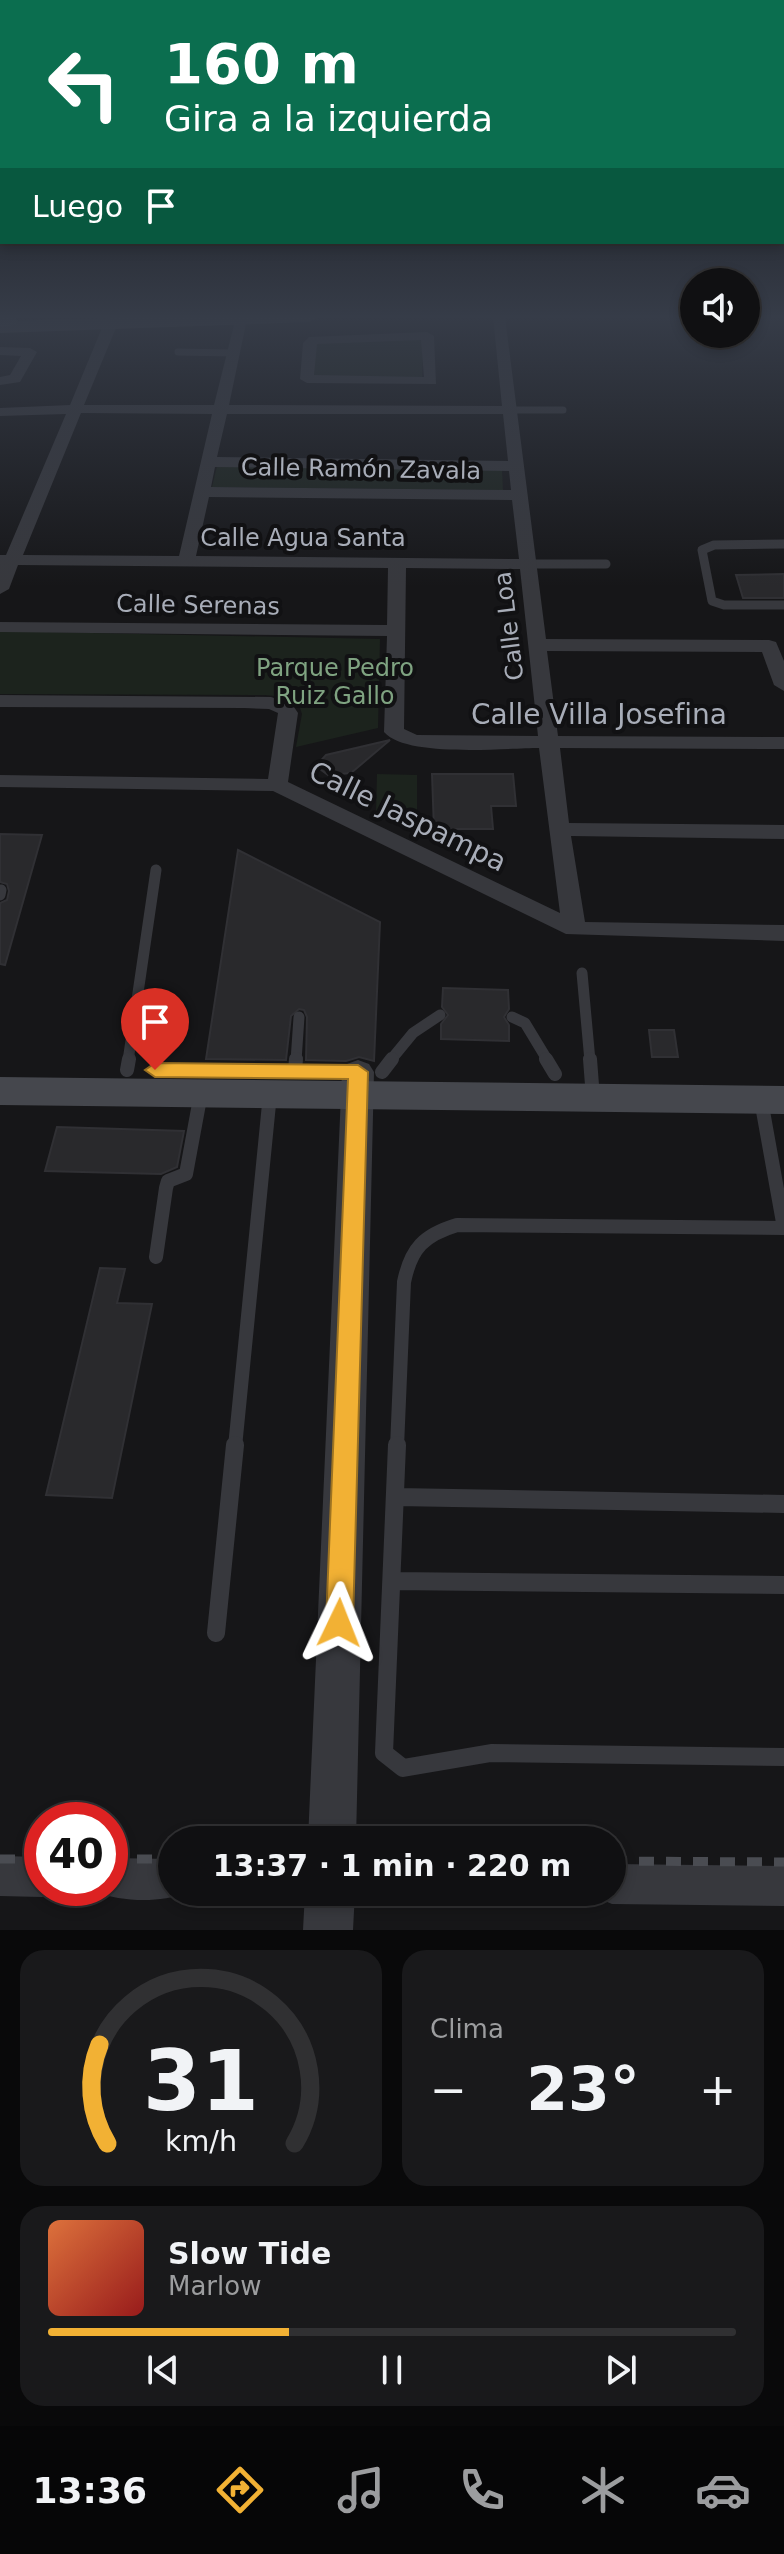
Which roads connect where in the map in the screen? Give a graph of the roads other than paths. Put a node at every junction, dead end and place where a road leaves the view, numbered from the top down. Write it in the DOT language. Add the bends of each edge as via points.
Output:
graph roads {
  1 [pos="74,409"];
  2 [pos="221,409"];
  3 [pos="509,410"];
  4 [pos="563,410"];
  5 [pos="0,412"];
  6 [pos="209,462"];
  7 [pos="516,466"];
  8 [pos="202,492"];
  9 [pos="519,495"];
  10 [pos="784,544"];
  11 [pos="6,560"];
  12 [pos="186,562"];
  13 [pos="397,563"];
  14 [pos="527,564"];
  15 [pos="606,564"];
  16 [pos="0,589"];
  17 [pos="784,605"];
  18 [pos="0,627"];
  19 [pos="396,631"];
  20 [pos="537,645"];
  21 [pos="784,685"];
  22 [pos="0,701"];
  23 [pos="548,742"];
  24 [pos="784,743"];
  25 [pos="0,781"];
  26 [pos="277,785"];
  27 [pos="559,829"];
  28 [pos="784,832"];
  29 [pos="156,870"];
  30 [pos="574,929"];
  31 [pos="784,933"];
  32 [pos="582,973"];
  33 [pos="440,1015"];
  34 [pos="299,1017"];
  35 [pos="512,1017"];
  36 [pos="0,1068"];
  37 [pos="127,1070"];
  38 [pos="366,1080"];
  39 [pos="579,1082"];
  40 [pos="283,1083"];
  41 [pos="0,1091"];
  42 [pos="776,1092"];
  43 [pos="201,1093"];
  44 [pos="156,1257"];
  45 [pos="397,1497"];
  46 [pos="784,1504"];
  47 [pos="393,1581"];
  48 [pos="784,1585"];
  49 [pos="216,1633"];
  50 [pos="784,1757"];
  51 [pos="333,1826"];
  52 [pos="0,1876"];
  53 [pos="24,1877"];
  54 [pos="128,1878"];
  55 [pos="158,1879"];
  56 [pos="626,1884"];
  57 [pos="784,1886"];
  58 [pos="329,1906"];
  59 [pos="328,1930"];
  1 -- 2 [label="street"];
  1 -- 5 [label="street"];
  1 -- 11 [label="street"];
  2 -- 3 [label="street"];
  2 -- 6 [label="street"];
  3 -- 4 [label="lane"];
  3 -- 7 [label="street, Calle Loa"];
  6 -- 7 [label="street, Calle Ramón Zavala"];
  6 -- 8 [label="street"];
  7 -- 9 [label="street, Calle Loa"];
  8 -- 9 [label="street, Calle Ramón Zavala"];
  8 -- 12 [label="street"];
  9 -- 14 [label="street, Calle Loa"];
  10 -- 17 [label="lane" via="714,545 702,550 712,601"];
  11 -- 12 [label="street, Calle Agua Santa"];
  11 -- 16 [label="street"];
  12 -- 13 [label="street, Calle Agua Santa"];
  13 -- 14 [label="street, Calle Agua Santa"];
  13 -- 19 [label="street"];
  14 -- 15 [label="lane, Calle Agua Santa"];
  14 -- 20 [label="street, Calle Loa"];
  18 -- 19 [label="street, Calle Serenas"];
  19 -- 23 [label="street, Calle Villa Josefina" via="394,732 414,741"];
  20 -- 21 [label="street" via="769,646"];
  20 -- 23 [label="street, Calle Loa"];
  22 -- 26 [label="street" via="280,705 288,713"];
  23 -- 24 [label="street, Calle Villa Josefina"];
  23 -- 27 [label="street, Calle Loa"];
  25 -- 26 [label="street, Calle Jaspampa"];
  26 -- 30 [label="street, Calle Jaspampa"];
  27 -- 28 [label="street"];
  27 -- 30 [label="street, Calle Loa"];
  29 -- 37 [label="lane"];
  30 -- 31 [label="street, Calle Jaspampa"];
  32 -- 39 [label="lane"];
  33 -- 38 [label="lane" via="413,1033"];
  34 -- 40 [label="lane"];
  35 -- 39 [label="lane" via="525,1023"];
  36 -- 37 [label="main road"];
  37 -- 40 [label="main road"];
  38 -- 39 [label="main road"];
  38 -- 40 [label="main road"];
  38 -- 51 [label="street"];
  39 -- 42 [label="main road"];
  40 -- 43 [label="main road"];
  40 -- 49 [label="lane"];
  41 -- 43 [label="main road"];
  42 -- 45 [label="lane" via="784,1228 457,1225 429,1232 415,1244 404,1282"];
  43 -- 44 [label="lane" via="186,1174 166,1185"];
  45 -- 46 [label="lane"];
  45 -- 47 [label="lane"];
  47 -- 48 [label="lane"];
  47 -- 50 [label="lane" via="384,1753 403,1768 491,1753"];
  52 -- 53 [label="street"];
  54 -- 55 [label="street"];
  56 -- 57 [label="street"];
  58 -- 59 [label="street"];
}
